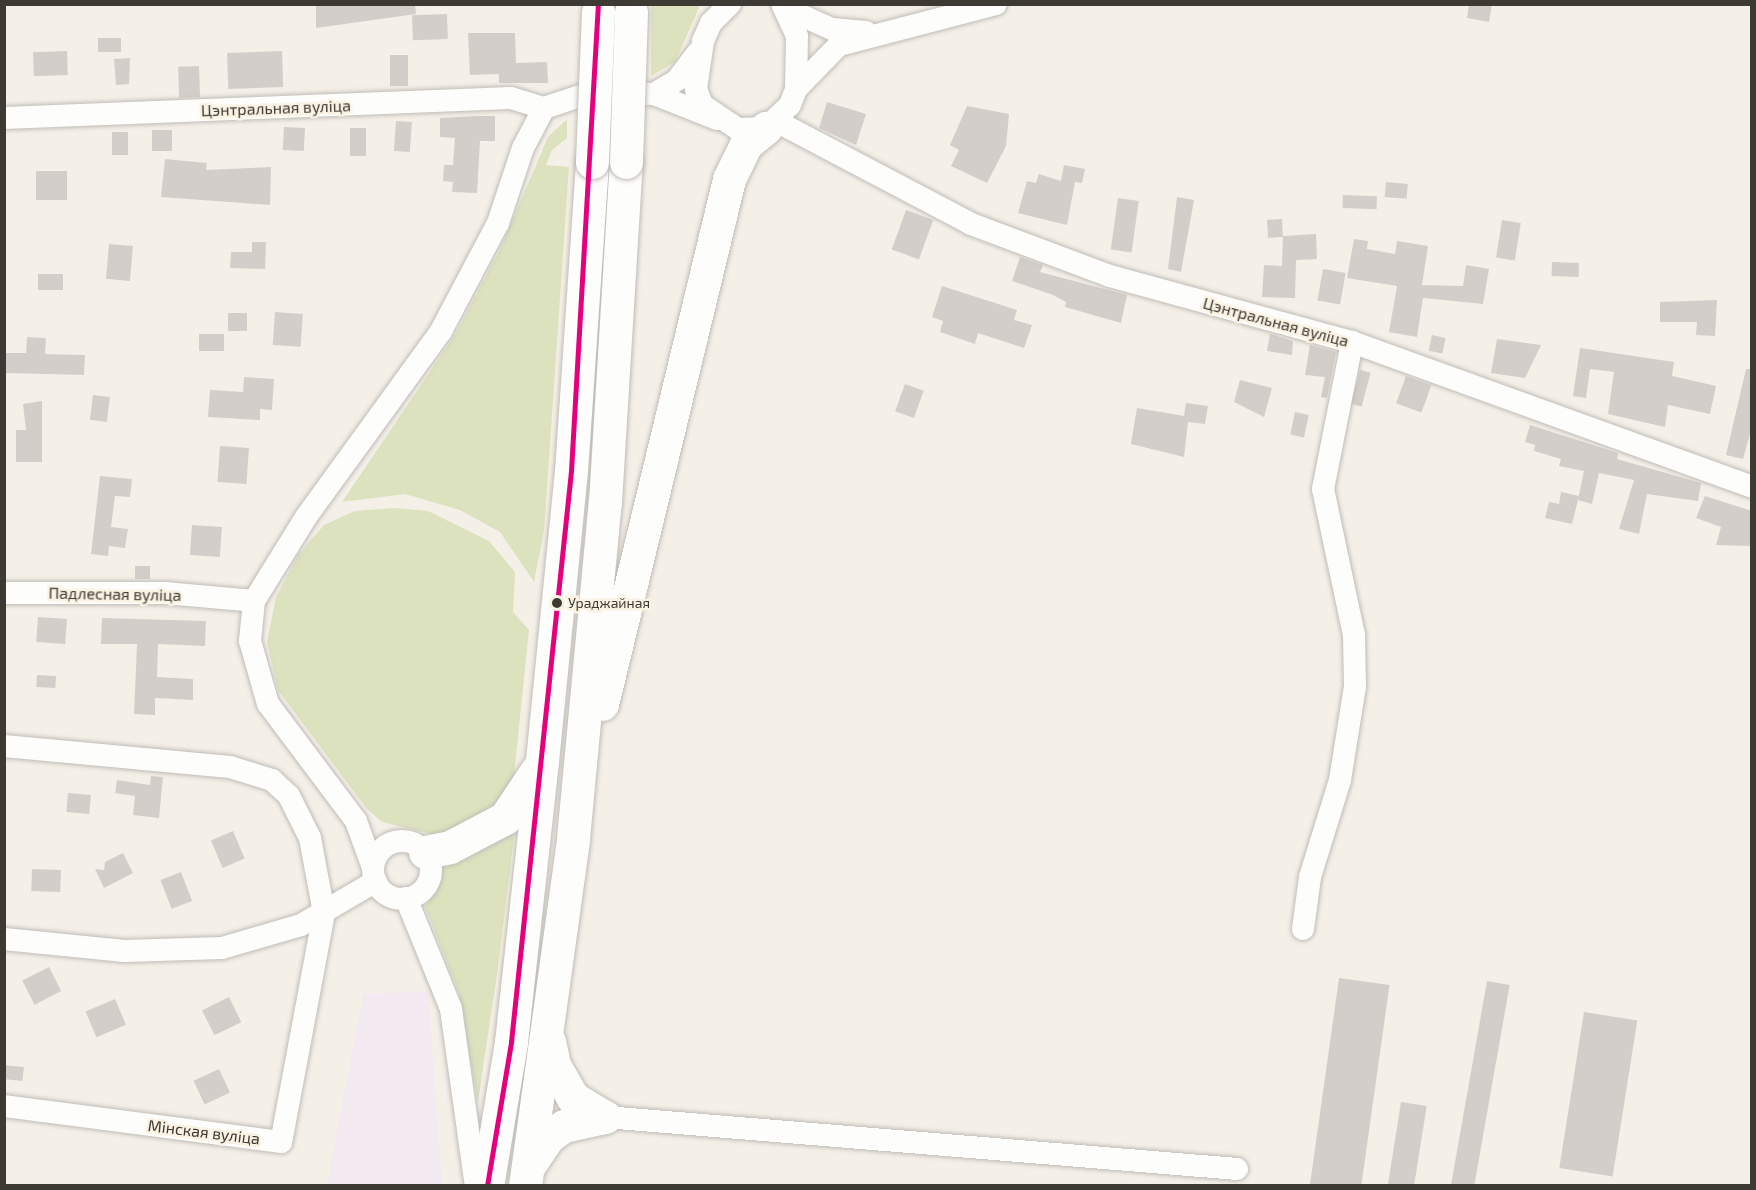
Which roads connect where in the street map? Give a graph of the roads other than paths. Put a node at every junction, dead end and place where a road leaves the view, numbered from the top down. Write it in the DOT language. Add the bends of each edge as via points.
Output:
graph roads {
  1 [pos="730,4"];
  2 [pos="996,4"];
  3 [pos="785,7"];
  4 [pos="598,8"];
  5 [pos="632,8"];
  6 [pos="871,32"];
  7 [pos="703,41"];
  8 [pos="796,89"];
  9 [pos="654,94"];
  10 [pos="544,108"];
  11 [pos="4,118"];
  12 [pos="717,119"];
  13 [pos="771,125"];
  14 [pos="1352,342"];
  15 [pos="1752,487"];
  16 [pos="4,592"];
  17 [pos="254,602"];
  18 [pos="4,746"];
  19 [pos="542,761"];
  20 [pos="356,821"];
  21 [pos="573,838"];
  22 [pos="411,847"];
  23 [pos="374,875"];
  24 [pos="406,898"];
  25 [pos="324,913"];
  26 [pos="1303,929"];
  27 [pos="4,939"];
  28 [pos="548,1022"];
  29 [pos="4,1106"];
  30 [pos="605,1117"];
  31 [pos="1237,1169"];
  32 [pos="526,1176"];
  33 [pos="477,1185"];
  34 [pos="487,1185"];
  1 -- 7 [label="street" via="711,23"];
  2 -- 6 [label="street"];
  3 -- 6 [label="street" via="832,29"];
  3 -- 8 [label="street" via="797,36"];
  4 -- 19 [label="highway, bridge" via="571,471"];
  5 -- 21 [label="highway, bridge" via="605,502"];
  6 -- 8 [label="street" via="839,45"];
  7 -- 9 [label="street" via="677,80"];
  7 -- 12 [label="street" via="696,89 702,105"];
  8 -- 13 [label="street"];
  9 -- 10 [label="street" via="589,93"];
  9 -- 12 [label="street"];
  10 -- 11 [label="street, Цэнтральная вуліца" via="511,98"];
  10 -- 17 [label="street" via="523,148 498,223 441,331 306,517"];
  12 -- 13 [label="street" via="738,129"];
  13 -- 14 [label="street, Цэнтральная вуліца" via="970,224 1110,276"];
  13 -- 21 [label="highway" via="746,144 729,179"];
  14 -- 15 [label="street, Цэнтральная вуліца"];
  14 -- 26 [label="street" via="1323,489 1354,635 1355,686 1340,780 1310,877"];
  16 -- 17 [label="street, Падлесная вуліца" via="225,596"];
  17 -- 20 [label="street" via="250,641 268,704"];
  18 -- 25 [label="street, Мінская вуліца" via="230,767 272,780 289,796 310,838"];
  19 -- 22 [label="highway" via="505,818 450,847"];
  19 -- 34 [label="highway" via="511,1042"];
  20 -- 22 [label="street"];
  20 -- 23 [label="street"];
  21 -- 28 [label="highway"];
  22 -- 23 [label="street" via="381,850"];
  22 -- 24 [label="street" via="431,868 427,884"];
  23 -- 24 [label="street" via="386,894"];
  23 -- 25 [label="street"];
  24 -- 33 [label="street" via="452,1009"];
  25 -- 27 [label="street" via="274,936 197,951 124,951"];
  25 -- 29 [label="street, Мінская вуліца" via="281,1142"];
  28 -- 30 [label="highway" via="549,1046 563,1082 586,1109"];
  28 -- 32 [label="highway"];
  30 -- 31 [label="street"];
  30 -- 32 [label="highway" via="564,1126 549,1136"];
}
